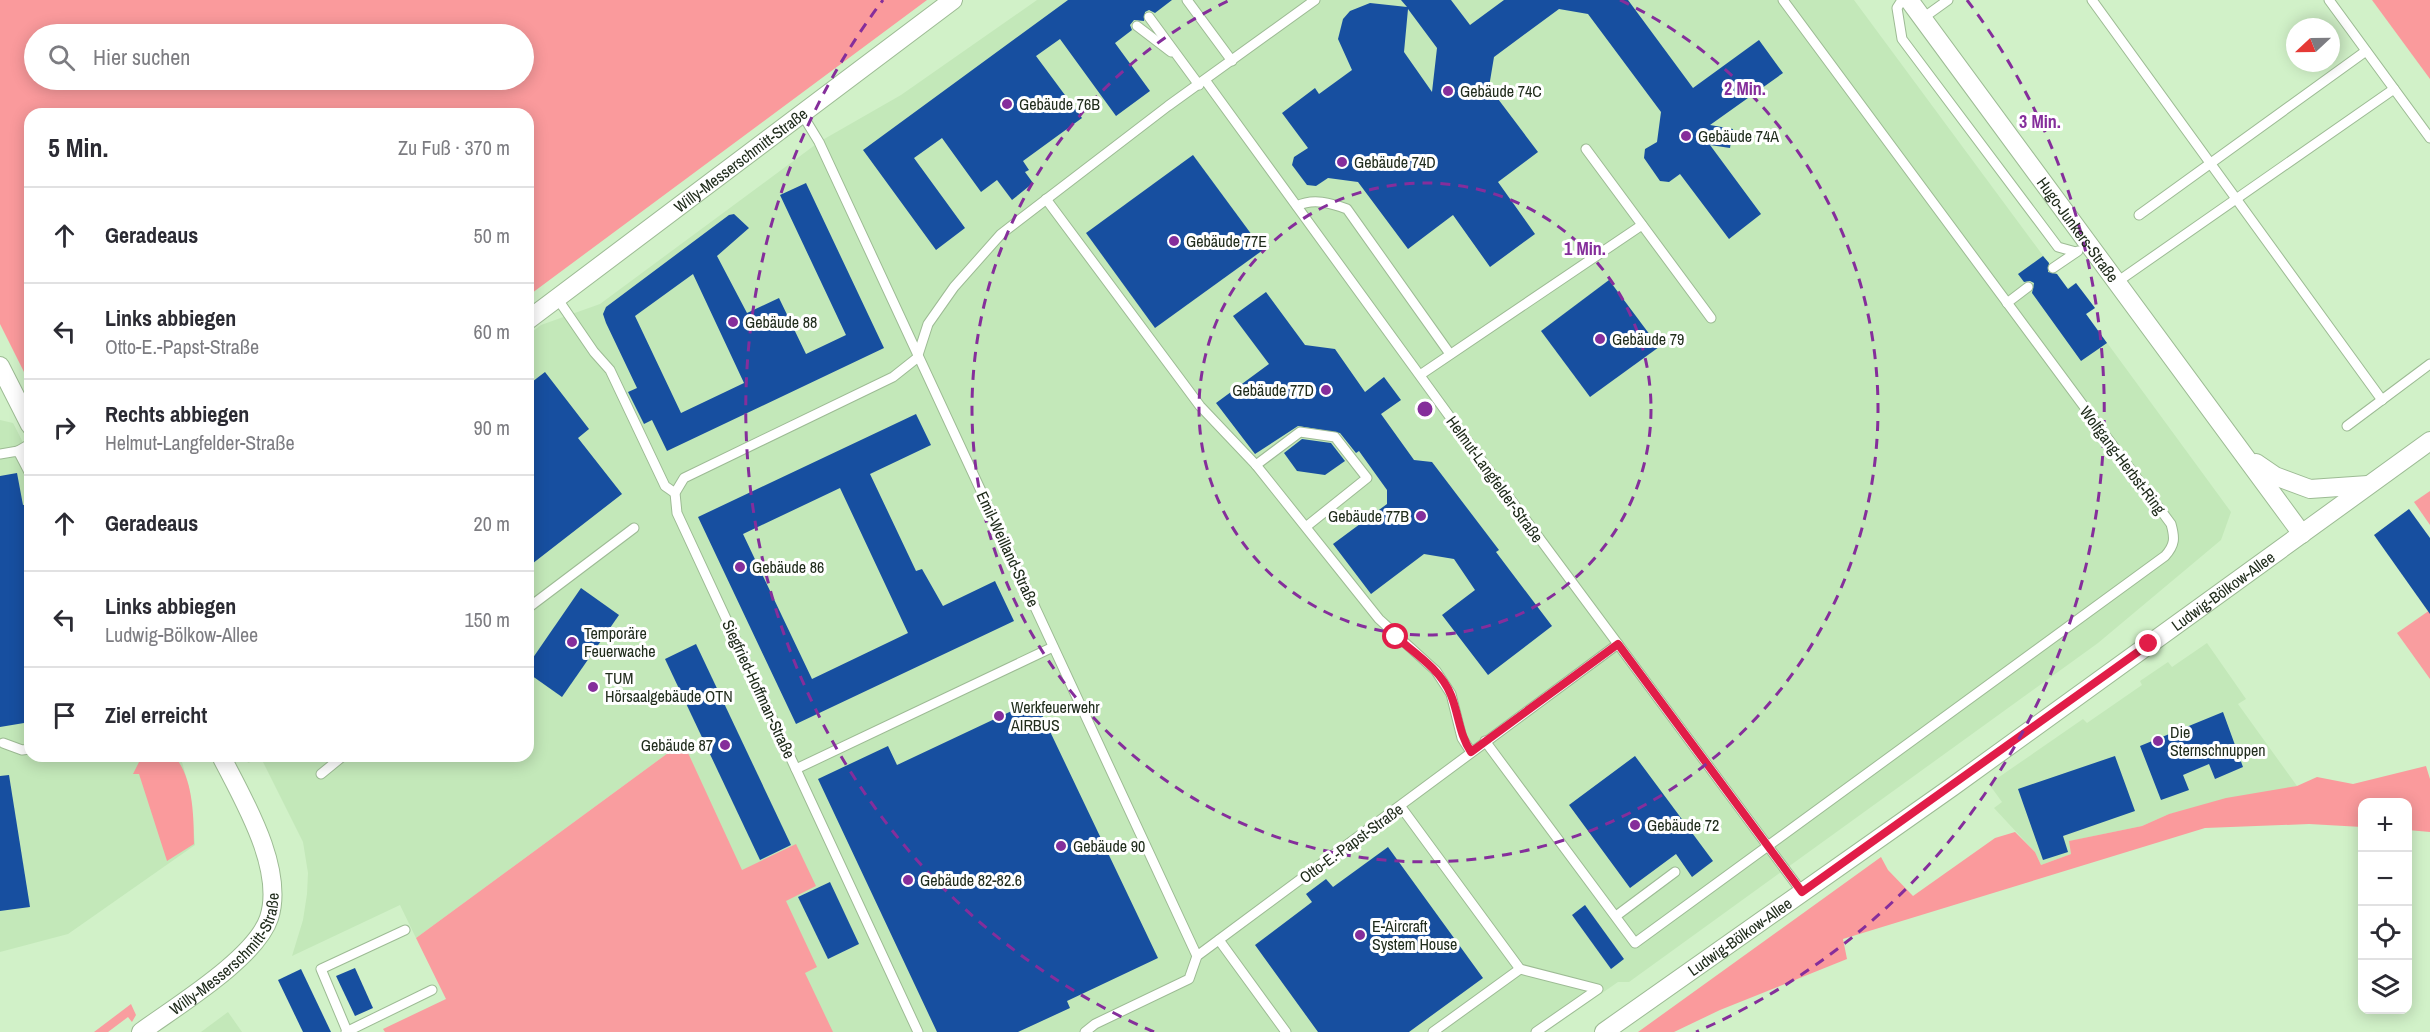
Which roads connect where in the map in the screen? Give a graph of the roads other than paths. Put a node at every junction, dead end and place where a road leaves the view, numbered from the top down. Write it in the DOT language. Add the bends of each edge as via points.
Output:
graph roads {
  1 [pos="953,0"];
  2 [pos="1188,0"];
  3 [pos="1315,0"];
  4 [pos="1783,0"];
  5 [pos="1902,0"];
  6 [pos="1909,0"];
  7 [pos="1948,0"];
  8 [pos="2092,0"];
  9 [pos="2329,0"];
  10 [pos="1149,17"];
  11 [pos="1923,18"];
  12 [pos="1137,26"];
  13 [pos="2366,51"];
  14 [pos="1180,59"];
  15 [pos="1232,61"];
  16 [pos="1202,82"];
  17 [pos="2394,89"];
  18 [pos="802,114"];
  19 [pos="2430,138"];
  20 [pos="1586,149"];
  21 [pos="2211,163"];
  22 [pos="1046,199"];
  23 [pos="2237,199"];
  24 [pos="1297,206"];
  25 [pos="2139,215"];
  26 [pos="1642,225"];
  27 [pos="2082,248"];
  28 [pos="2053,268"];
  29 [pos="2117,282"];
  30 [pos="2028,287"];
  31 [pos="558,298"];
  32 [pos="2007,303"];
  33 [pos="534,316"];
  34 [pos="1711,318"];
  35 [pos="1450,354"];
  36 [pos="917,358"];
  37 [pos="2430,364"];
  38 [pos="0,366"];
  39 [pos="1420,375"];
  40 [pos="2382,400"];
  41 [pos="24,413"];
  42 [pos="2347,426"];
  43 [pos="2430,441"];
  44 [pos="24,448"];
  45 [pos="18,451"];
  46 [pos="0,454"];
  47 [pos="2246,458"];
  48 [pos="24,462"];
  49 [pos="1256,465"];
  50 [pos="2369,485"];
  51 [pos="675,493"];
  52 [pos="1307,526"];
  53 [pos="634,528"];
  54 [pos="2302,534"];
  55 [pos="534,603"];
  56 [pos="1618,644"];
  57 [pos="1053,647"];
  58 [pos="1485,741"];
  59 [pos="3,743"];
  60 [pos="24,750"];
  61 [pos="1471,752"];
  62 [pos="223,762"];
  63 [pos="336,762"];
  64 [pos="796,769"];
  65 [pos="321,774"];
  66 [pos="1401,807"];
  67 [pos="1767,845"];
  68 [pos="1675,872"];
  69 [pos="1802,892"];
  70 [pos="1616,916"];
  71 [pos="405,930"];
  72 [pos="1219,940"];
  73 [pos="1197,956"];
  74 [pos="1520,969"];
  75 [pos="432,990"];
  76 [pos="141,1032"];
  77 [pos="347,1032"];
  78 [pos="918,1032"];
  79 [pos="1085,1032"];
  80 [pos="1286,1032"];
  81 [pos="1433,1032"];
  82 [pos="1536,1032"];
  83 [pos="1604,1032"];
  1 -- 18 [label="street, Willy-Messerschmitt-Straße"];
  2 -- 15 [label="lane"];
  3 -- 15 [label="lane"];
  4 -- 32 [label="lane, Wolfgang-Herbst-Ring"];
  5 -- 27 [label="lane" via="1897,8 1902,39 2058,247"];
  6 -- 11 [label="street, Hugo-Junkers-Straße"];
  7 -- 11 [label="lane"];
  8 -- 21 [label="lane"];
  9 -- 13 [label="lane"];
  10 -- 14 [label="lane, Helmut-Langfelder-Straße"];
  11 -- 27 [label="street, Hugo-Junkers-Straße"];
  12 -- 14 [label="lane"];
  13 -- 17 [label="lane"];
  13 -- 21 [label="lane"];
  14 -- 16 [label="lane, Helmut-Langfelder-Straße"];
  15 -- 16 [label="lane"];
  16 -- 22 [label="lane"];
  16 -- 24 [label="lane, Helmut-Langfelder-Straße"];
  17 -- 19 [label="lane"];
  17 -- 23 [label="lane"];
  18 -- 31 [label="street, Willy-Messerschmitt-Straße"];
  18 -- 36 [label="lane, Emil-Weilland-Straße" via="819,142"];
  20 -- 26 [label="lane"];
  21 -- 23 [label="lane"];
  21 -- 25 [label="lane"];
  22 -- 36 [label="lane" via="1001,234 954,287 928,324"];
  22 -- 49 [label="lane" via="1200,406"];
  23 -- 29 [label="lane"];
  23 -- 40 [label="lane"];
  24 -- 35 [label="lane" via="1307,201 1347,208"];
  24 -- 39 [label="lane, Helmut-Langfelder-Straße"];
  26 -- 34 [label="lane"];
  26 -- 35 [label="lane"];
  27 -- 28 [label="lane"];
  27 -- 29 [label="street, Hugo-Junkers-Straße"];
  29 -- 47 [label="street, Hugo-Junkers-Straße"];
  30 -- 32 [label="lane"];
  31 -- 33 [label="street, Willy-Messerschmitt-Straße"];
  31 -- 51 [label="lane, Siegfried-Hoffman-Straße" via="610,370 665,486"];
  32 -- 67 [label="lane, Wolfgang-Herbst-Ring" via="2171,524 2173,548"];
  35 -- 39 [label="lane"];
  36 -- 51 [label="lane" via="893,377 684,478"];
  36 -- 57 [label="lane, Emil-Weilland-Straße"];
  37 -- 40 [label="lane"];
  38 -- 41 [label="street"];
  39 -- 56 [label="lane, Helmut-Langfelder-Straße"];
  40 -- 42 [label="lane"];
  43 -- 50 [label="street, Ludwig-Bölkow-Allee"];
  44 -- 45 [label="lane"];
  45 -- 46 [label="lane"];
  45 -- 48 [label="lane"];
  47 -- 50 [label="street, Hugo-Junkers-Straße" via="2275,476 2310,489"];
  47 -- 54 [label="street, Hugo-Junkers-Straße"];
  49 -- 52 [label="lane"];
  49 -- 52 [label="lane" via="1300,432 1335,437 1367,478"];
  50 -- 54 [label="street, Ludwig-Bölkow-Allee"];
  51 -- 64 [label="lane, Siegfried-Hoffman-Straße" via="677,513"];
  52 -- 61 [label="lane" via="1379,619 1443,681 1451,694 1462,738"];
  53 -- 55 [label="lane"];
  54 -- 69 [label="street, Ludwig-Bölkow-Allee"];
  56 -- 58 [label="lane, Otto-E.-Papst-Straße"];
  56 -- 67 [label="lane, Helmut-Langfelder-Straße"];
  57 -- 64 [label="lane"];
  57 -- 73 [label="lane, Emil-Weilland-Straße"];
  58 -- 61 [label="lane, Otto-E.-Papst-Straße"];
  58 -- 70 [label="lane"];
  59 -- 60 [label="lane"];
  61 -- 66 [label="lane, Otto-E.-Papst-Straße"];
  62 -- 76 [label="street, Willy-Messerschmitt-Straße" via="268,860 272,894 269,919 243,956"];
  63 -- 65 [label="lane"];
  64 -- 78 [label="lane, Siegfried-Hoffman-Straße"];
  66 -- 72 [label="lane, Otto-E.-Papst-Straße"];
  66 -- 74 [label="lane"];
  67 -- 69 [label="lane, Helmut-Langfelder-Straße"];
  67 -- 70 [label="lane" via="1635,943"];
  68 -- 70 [label="lane"];
  69 -- 83 [label="street, Ludwig-Bölkow-Allee"];
  71 -- 77 [label="lane" via="321,969"];
  72 -- 73 [label="lane, Otto-E.-Papst-Straße"];
  72 -- 80 [label="lane"];
  73 -- 79 [label="lane, Otto-E.-Papst-Straße" via="1189,979"];
  74 -- 81 [label="lane"];
  74 -- 82 [label="lane" via="1598,989"];
  75 -- 77 [label="lane"];
}
